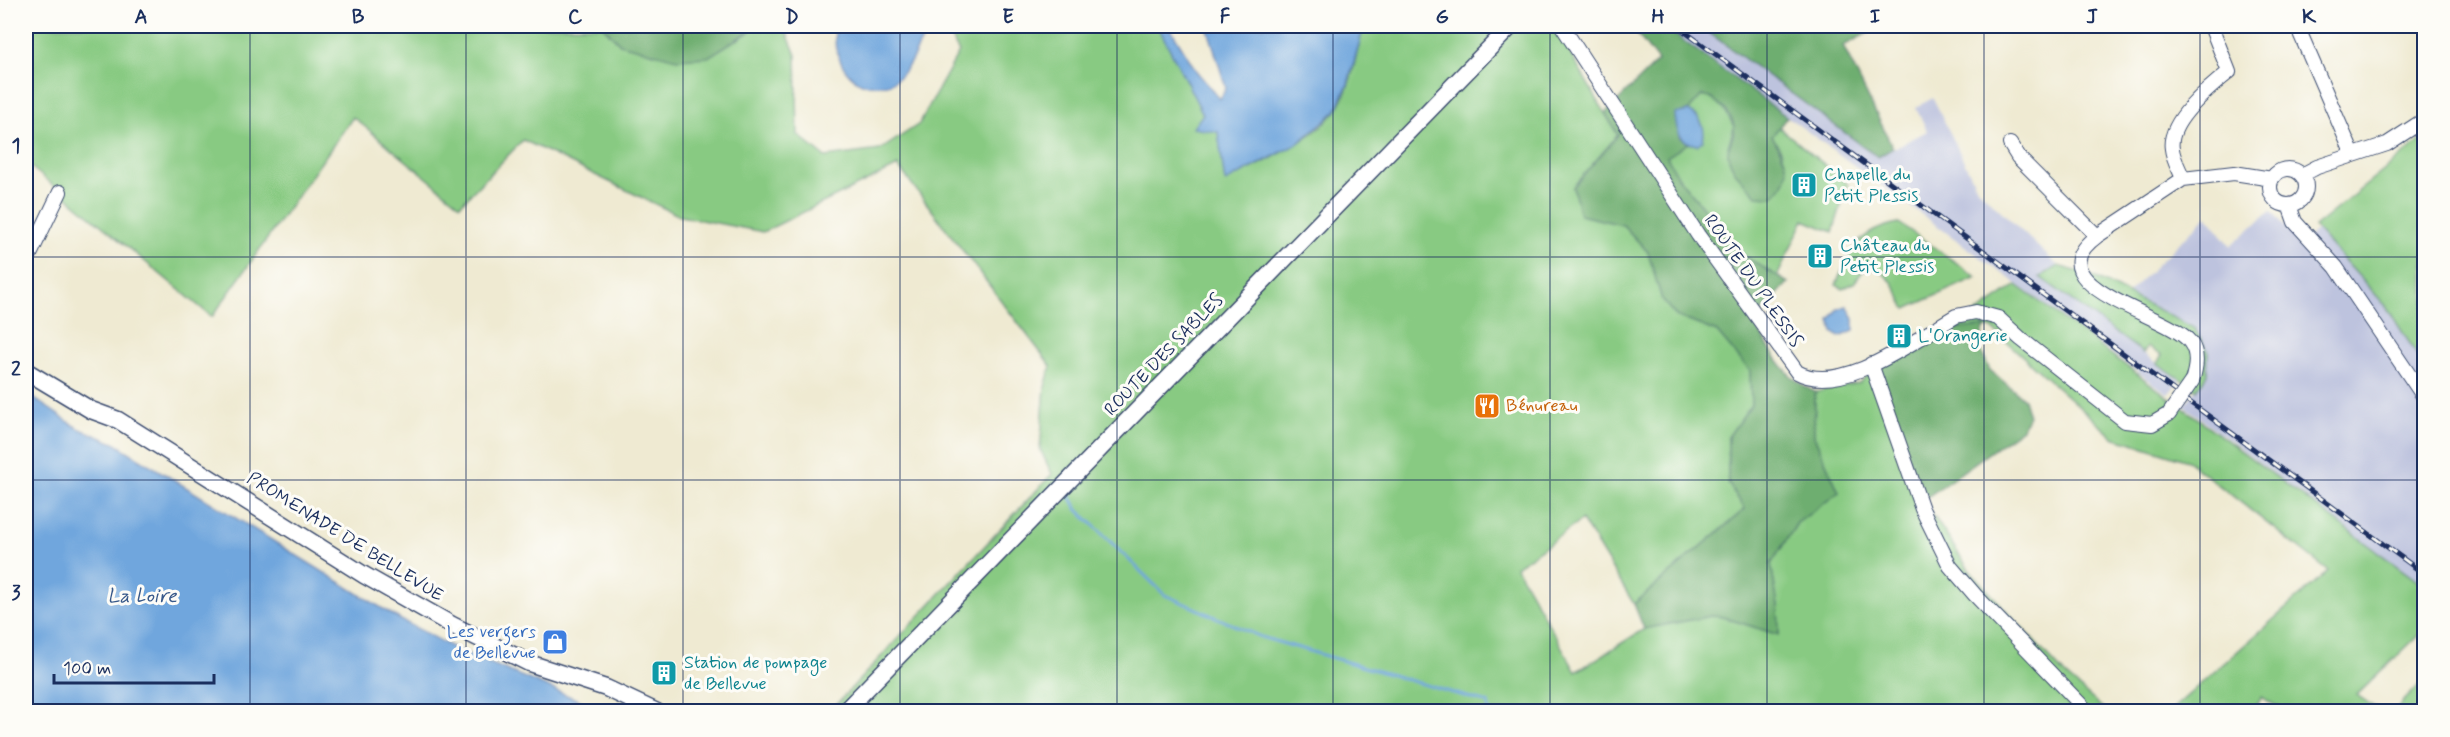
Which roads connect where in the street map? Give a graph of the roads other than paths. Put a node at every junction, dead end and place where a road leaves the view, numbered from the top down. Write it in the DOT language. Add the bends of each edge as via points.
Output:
graph roads {
  1 [pos="1511,26"];
  2 [pos="1562,26"];
  3 [pos="2211,26"];
  4 [pos="2297,26"];
  5 [pos="2424,120"];
  6 [pos="2010,144"];
  7 [pos="2353,154"];
  8 [pos="2302,175"];
  9 [pos="2183,179"];
  10 [pos="2272,179"];
  11 [pos="60,192"];
  12 [pos="2289,205"];
  13 [pos="2097,236"];
  14 [pos="26,263"];
  15 [pos="1871,364"];
  16 [pos="26,371"];
  17 [pos="2424,397"];
  18 [pos="657,711"];
  19 [pos="844,711"];
  20 [pos="2088,711"];
  1 -- 19 [label="street, ROUTE DES SABLES"];
  2 -- 15 [label="street, ROUTE DU PLESSIS" via="1698,235 1792,368 1808,378 1827,380 1851,375"];
  3 -- 9 [label="street" via="2229,72 2189,108 2178,125 2171,147"];
  4 -- 7 [label="street"];
  5 -- 7 [label="street" via="2387,144"];
  6 -- 13 [label="street" via="2018,157"];
  7 -- 8 [label="street"];
  8 -- 10 [label="street" via="2290,169"];
  8 -- 12 [label="street" via="2306,183 2304,195"];
  9 -- 10 [label="street" via="2234,173"];
  9 -- 13 [label="street"];
  10 -- 12 [label="street" via="2272,195"];
  11 -- 14 [label="street"];
  12 -- 17 [label="street" via="2295,222 2336,267"];
  13 -- 15 [label="street, ROUTE DU PLESSIS, bridge" via="2079,255 2081,273 2090,284 2178,331 2188,340 2196,357 2192,381 2169,414 2152,424 2124,421 1998,318 1987,314 1956,316"];
  15 -- 20 [label="street" via="1922,509 1950,566"];
  16 -- 18 [label="street, PROMENADE DE BELLEVUE" via="91,410 118,420 364,575 452,625 529,663 606,688"];
}
